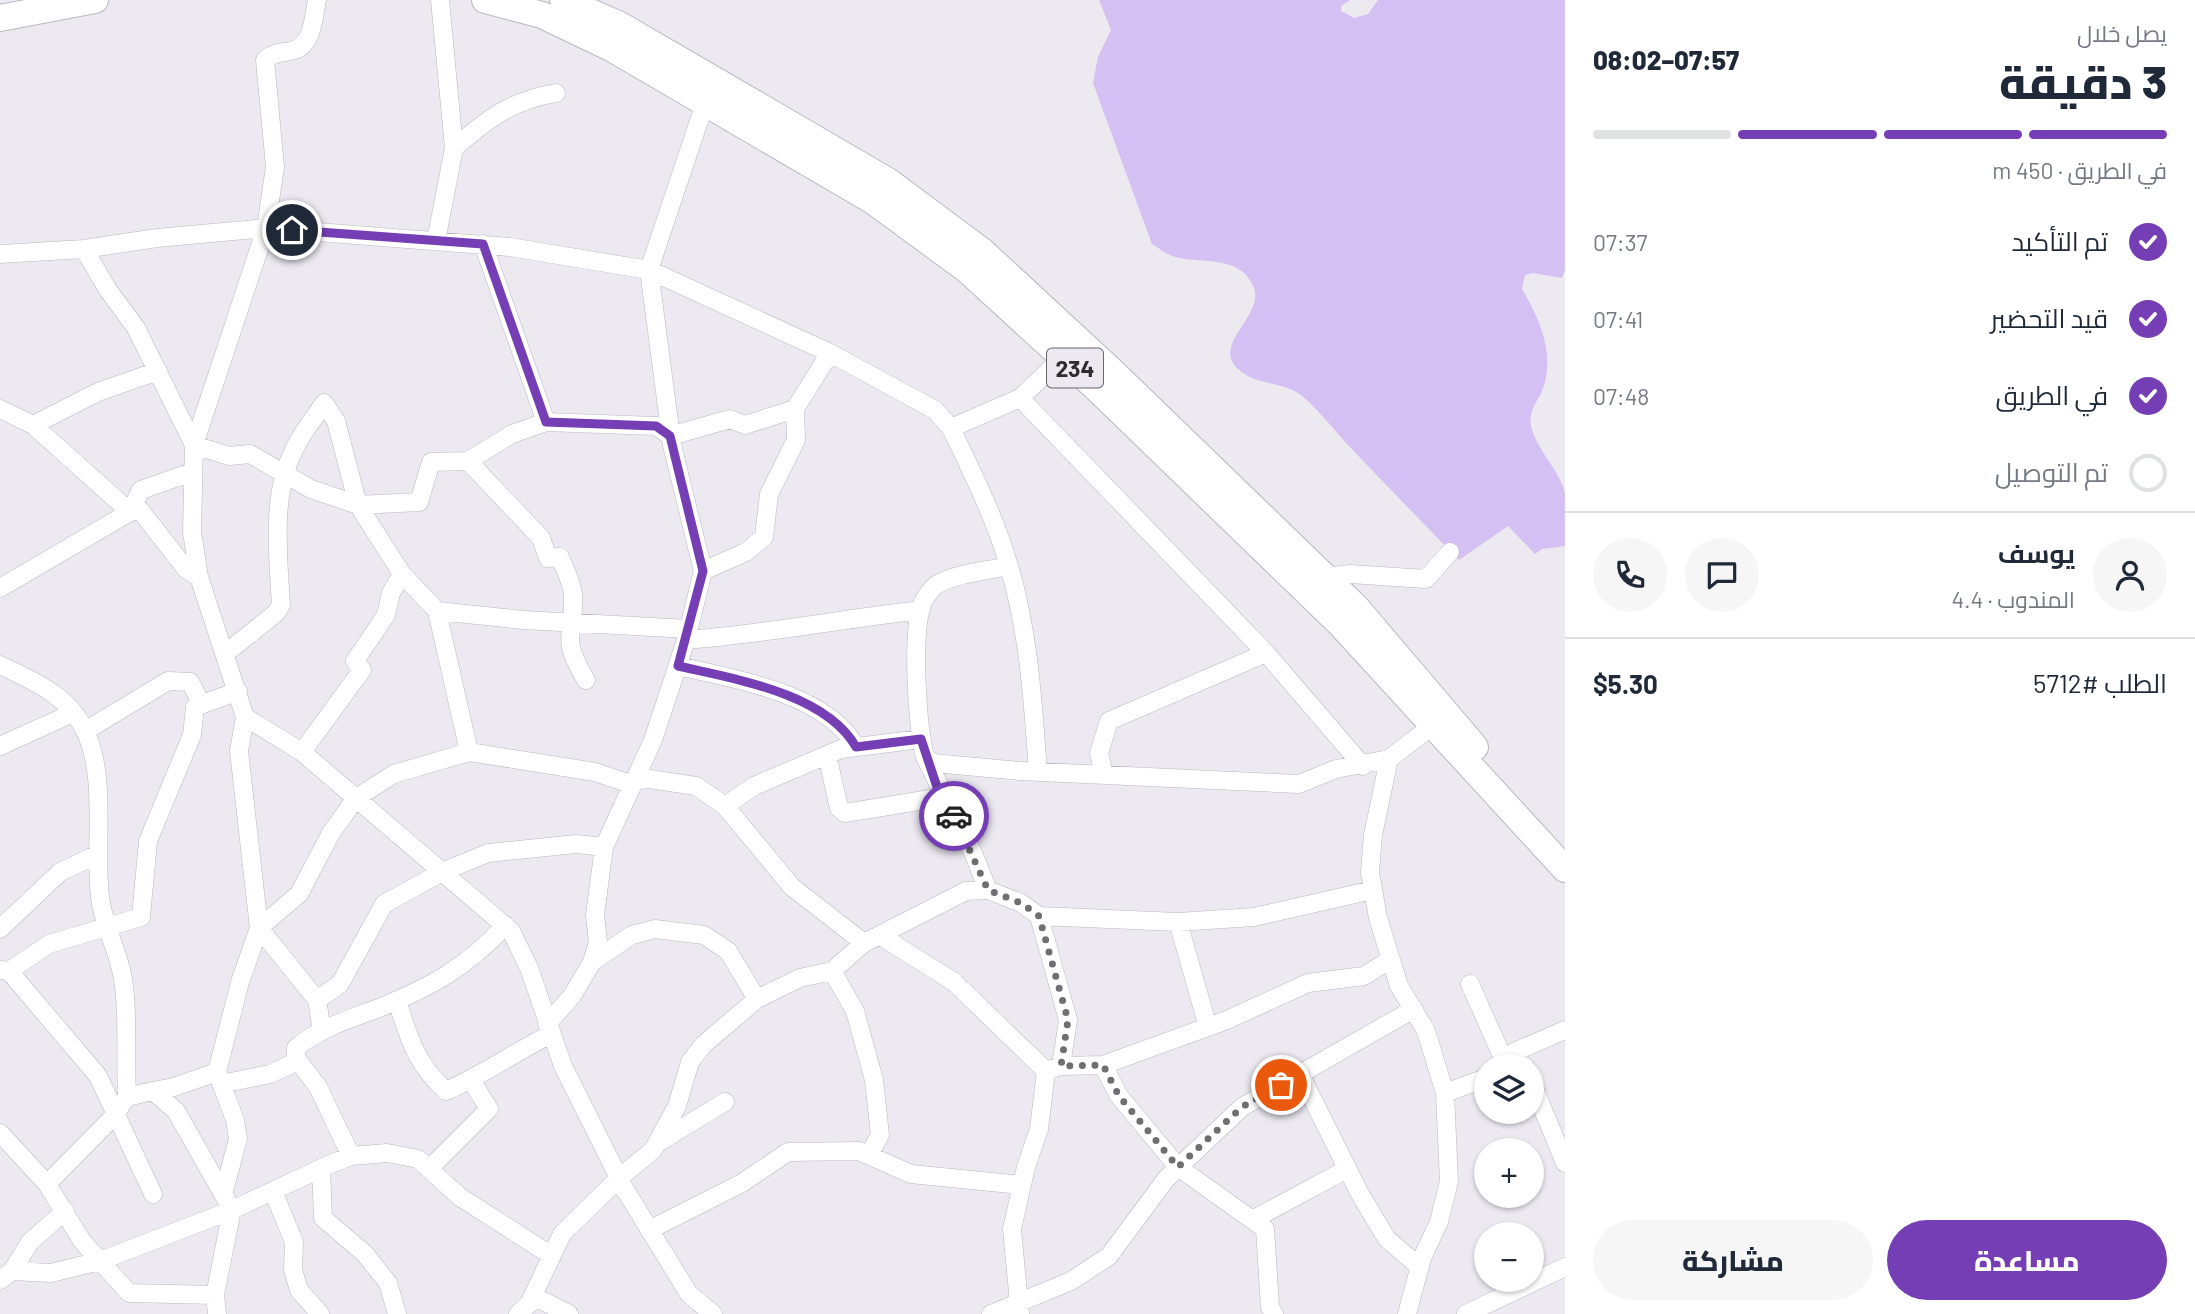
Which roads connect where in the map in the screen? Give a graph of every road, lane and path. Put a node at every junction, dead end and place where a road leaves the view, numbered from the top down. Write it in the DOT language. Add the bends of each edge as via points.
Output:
graph roads {
  1 [pos="95,0"];
  2 [pos="317,0"];
  3 [pos="440,0"];
  4 [pos="485,0"];
  5 [pos="563,0"];
  6 [pos="0,18"];
  7 [pos="556,93"];
  8 [pos="705,103"];
  9 [pos="454,148"];
  10 [pos="266,228"];
  11 [pos="436,241"];
  12 [pos="483,244"];
  13 [pos="85,249"];
  14 [pos="0,254"];
  15 [pos="649,270"];
  16 [pos="830,353"];
  17 [pos="1063,358"];
  18 [pos="158,371"];
  19 [pos="1020,398"];
  20 [pos="794,408"];
  21 [pos="0,409"];
  22 [pos="546,422"];
  23 [pos="33,425"];
  24 [pos="951,428"];
  25 [pos="670,436"];
  26 [pos="194,445"];
  27 [pos="468,461"];
  28 [pos="192,471"];
  29 [pos="285,473"];
  30 [pos="358,505"];
  31 [pos="130,512"];
  32 [pos="1450,552"];
  33 [pos="1009,566"];
  34 [pos="703,571"];
  35 [pos="402,574"];
  36 [pos="1325,577"];
  37 [pos="199,578"];
  38 [pos="0,588"];
  39 [pos="921,610"];
  40 [pos="437,611"];
  41 [pos="570,622"];
  42 [pos="687,634"];
  43 [pos="226,653"];
  44 [pos="1266,653"];
  45 [pos="0,665"];
  46 [pos="678,666"];
  47 [pos="586,680"];
  48 [pos="237,691"];
  49 [pos="202,704"];
  50 [pos="70,709"];
  51 [pos="245,717"];
  52 [pos="1432,726"];
  53 [pos="85,731"];
  54 [pos="921,739"];
  55 [pos="0,746"];
  56 [pos="856,747"];
  57 [pos="302,752"];
  58 [pos="470,752"];
  59 [pos="827,755"];
  60 [pos="925,757"];
  61 [pos="1389,759"];
  62 [pos="1363,766"];
  63 [pos="1038,772"];
  64 [pos="1104,775"];
  65 [pos="635,781"];
  66 [pos="943,797"];
  67 [pos="355,798"];
  68 [pos="725,806"];
  69 [pos="604,846"];
  70 [pos="1565,847"];
  71 [pos="98,854"];
  72 [pos="1565,869"];
  73 [pos="442,872"];
  74 [pos="988,890"];
  75 [pos="1373,890"];
  76 [pos="1039,916"];
  77 [pos="1178,922"];
  78 [pos="505,925"];
  79 [pos="259,928"];
  80 [pos="0,929"];
  81 [pos="107,930"];
  82 [pos="871,939"];
  83 [pos="1391,959"];
  84 [pos="592,962"];
  85 [pos="4,971"];
  86 [pos="832,971"];
  87 [pos="1469,984"];
  88 [pos="757,999"];
  89 [pos="317,1000"];
  90 [pos="397,1000"];
  91 [pos="1414,1009"];
  92 [pos="1208,1027"];
  93 [pos="549,1029"];
  94 [pos="1565,1030"];
  95 [pos="322,1031"];
  96 [pos="1501,1054"];
  97 [pos="1514,1054"];
  98 [pos="298,1061"];
  99 [pos="1103,1065"];
  100 [pos="1054,1069"];
  101 [pos="1300,1074"];
  102 [pos="219,1078"];
  103 [pos="471,1080"];
  104 [pos="1474,1082"];
  105 [pos="153,1091"];
  106 [pos="1445,1093"];
  107 [pos="127,1097"];
  108 [pos="725,1102"];
  109 [pos="1544,1112"];
  110 [pos="114,1116"];
  111 [pos="0,1133"];
  112 [pos="656,1144"];
  113 [pos="869,1155"];
  114 [pos="351,1157"];
  115 [pos="1565,1163"];
  116 [pos="1178,1167"];
  117 [pos="321,1168"];
  118 [pos="429,1169"];
  119 [pos="1347,1169"];
  120 [pos="619,1178"];
  121 [pos="47,1184"];
  122 [pos="1022,1185"];
  123 [pos="224,1191"];
  124 [pos="272,1191"];
  125 [pos="153,1194"];
  126 [pos="232,1210"];
  127 [pos="65,1211"];
  128 [pos="1254,1219"];
  129 [pos="649,1230"];
  130 [pos="552,1255"];
  131 [pos="100,1261"];
  132 [pos="1420,1267"];
  133 [pos="1565,1267"];
  134 [pos="6,1276"];
  135 [pos="215,1296"];
  136 [pos="533,1296"];
  137 [pos="1018,1309"];
  138 [pos="216,1314"];
  139 [pos="318,1314"];
  140 [pos="397,1314"];
  141 [pos="518,1314"];
  142 [pos="569,1314"];
  143 [pos="713,1314"];
  144 [pos="991,1314"];
  145 [pos="1274,1314"];
  146 [pos="1407,1314"];
  147 [pos="1466,1314"];
  1 -- 6 [label="main road"];
  2 -- 10 [label="street" via="308,41 299,49 274,53 265,60 275,167"];
  3 -- 9 [label="street"];
  4 -- 8 [label="main road, 234" via="542,15 611,48"];
  5 -- 36 [label="main road, 234" via="620,25 888,181 982,251"];
  7 -- 9 [label="street" via="506,108"];
  8 -- 15 [label="street"];
  8 -- 17 [label="main road, 234" via="873,201 967,270"];
  9 -- 11 [label="street"];
  10 -- 11 [label="street"];
  10 -- 13 [label="street"];
  10 -- 26 [label="street"];
  11 -- 12 [label="street"];
  12 -- 15 [label="street"];
  12 -- 22 [label="street"];
  13 -- 14 [label="street"];
  13 -- 18 [label="street"];
  15 -- 16 [label="street"];
  15 -- 25 [label="street"];
  16 -- 20 [label="street"];
  16 -- 24 [label="street" via="935,410"];
  17 -- 19 [label="street"];
  17 -- 52 [label="main road, 234" via="1340,624"];
  18 -- 23 [label="street" via="98,392"];
  18 -- 26 [label="street"];
  19 -- 24 [label="street"];
  19 -- 44 [label="street"];
  20 -- 25 [label="street" via="745,425 730,419"];
  20 -- 34 [label="street" via="796,440 769,494 764,537 746,552"];
  21 -- 23 [label="street"];
  22 -- 25 [label="street" via="656,426"];
  22 -- 27 [label="street" via="512,434"];
  23 -- 31 [label="street"];
  24 -- 33 [label="street"];
  25 -- 34 [label="street"];
  26 -- 28 [label="street"];
  26 -- 29 [label="street" via="229,456 250,454"];
  27 -- 30 [label="street" via="431,462 419,502"];
  27 -- 41 [label="street" via="541,538 548,558 560,557 573,592"];
  28 -- 31 [label="street" via="141,490"];
  28 -- 37 [label="street" via="192,532"];
  29 -- 30 [label="street" via="311,489"];
  29 -- 30 [label="street" via="296,445 324,404 336,421"];
  29 -- 43 [label="street" via="277,526 281,605"];
  30 -- 35 [label="street"];
  31 -- 37 [label="street" via="140,510 186,569"];
  31 -- 38 [label="street"];
  32 -- 36 [label="street" via="1426,579"];
  33 -- 39 [label="street" via="934,586"];
  33 -- 63 [label="street" via="1030,665"];
  34 -- 42 [label="street"];
  35 -- 40 [label="street"];
  35 -- 57 [label="street" via="386,614 355,661 362,670"];
  36 -- 70 [label="main road, 234"];
  37 -- 43 [label="street"];
  39 -- 42 [label="street" via="726,638"];
  39 -- 54 [label="street"];
  40 -- 41 [label="street"];
  40 -- 58 [label="street"];
  41 -- 42 [label="street"];
  41 -- 47 [label="street" via="571,656"];
  42 -- 46 [label="street"];
  43 -- 48 [label="street"];
  44 -- 62 [label="street"];
  44 -- 64 [label="street" via="1110,721 1100,753"];
  45 -- 50 [label="street" via="51,690"];
  46 -- 56 [label="street" via="751,683 825,713 847,731"];
  46 -- 65 [label="street"];
  48 -- 49 [label="street"];
  48 -- 51 [label="street"];
  49 -- 53 [label="street" via="190,682 168,681"];
  49 -- 81 [label="street" via="195,707 192,735 148,841 141,917"];
  50 -- 53 [label="street"];
  50 -- 55 [label="street" via="64,717"];
  51 -- 57 [label="street"];
  51 -- 79 [label="street" via="239,751"];
  52 -- 61 [label="street"];
  52 -- 72 [label="main road, 234"];
  53 -- 71 [label="street" via="96,788"];
  54 -- 56 [label="street"];
  54 -- 60 [label="street"];
  56 -- 59 [label="street"];
  57 -- 67 [label="street"];
  58 -- 65 [label="street"];
  58 -- 67 [label="street" via="394,774"];
  59 -- 66 [label="street" via="839,808 845,813"];
  59 -- 68 [label="street" via="754,786"];
  60 -- 63 [label="street" via="933,763"];
  60 -- 66 [label="street"];
  61 -- 62 [label="street"];
  61 -- 75 [label="street" via="1373,835"];
  62 -- 64 [label="street" via="1336,769 1299,784"];
  63 -- 64 [label="street"];
  65 -- 68 [label="street" via="696,786"];
  65 -- 69 [label="street"];
  66 -- 74 [label="street"];
  67 -- 73 [label="street"];
  67 -- 79 [label="street" via="299,894"];
  68 -- 82 [label="street" via="792,887"];
  69 -- 73 [label="street" via="576,844 488,853"];
  69 -- 84 [label="street" via="595,915 598,942"];
  71 -- 80 [label="street" via="60,872"];
  71 -- 81 [label="street"];
  73 -- 78 [label="street"];
  73 -- 89 [label="street" via="384,904 340,984"];
  74 -- 76 [label="street"];
  74 -- 82 [label="street" via="966,891"];
  75 -- 77 [label="street" via="1254,917"];
  75 -- 83 [label="street"];
  76 -- 77 [label="street"];
  76 -- 100 [label="street" via="1068,1020"];
  77 -- 92 [label="street"];
  78 -- 90 [label="street" via="480,953"];
  78 -- 93 [label="street" via="529,968"];
  79 -- 89 [label="street"];
  79 -- 102 [label="street" via="240,982"];
  81 -- 85 [label="street" via="49,944"];
  81 -- 107 [label="street" via="122,975"];
  82 -- 86 [label="street"];
  82 -- 100 [label="street" via="954,982"];
  83 -- 91 [label="street" via="1399,986"];
  83 -- 92 [label="street" via="1364,976 1308,983"];
  84 -- 88 [label="street" via="632,935 655,929 704,935 728,951"];
  84 -- 93 [label="street"];
  85 -- 110 [label="street" via="98,1076"];
  86 -- 88 [label="street" via="800,978"];
  86 -- 113 [label="street" via="855,1011 874,1080 880,1135"];
  87 -- 96 [label="street"];
  88 -- 112 [label="street" via="704,1044 690,1062 677,1106"];
  89 -- 95 [label="street"];
  90 -- 95 [label="street"];
  90 -- 103 [label="street" via="410,1044 426,1073 446,1091"];
  91 -- 101 [label="street"];
  91 -- 106 [label="street" via="1426,1031"];
  92 -- 99 [label="street"];
  93 -- 103 [label="street"];
  93 -- 120 [label="street"];
  94 -- 97 [label="street"];
  95 -- 98 [label="street" via="296,1048"];
  98 -- 102 [label="street" via="270,1074"];
  98 -- 114 [label="street" via="318,1087"];
  99 -- 100 [label="street"];
  99 -- 116 [label="street" via="1119,1096"];
  100 -- 122 [label="street"];
  101 -- 116 [label="street" via="1242,1107"];
  101 -- 119 [label="street"];
  102 -- 105 [label="street"];
  102 -- 123 [label="street" via="238,1139"];
  103 -- 118 [label="street" via="489,1109"];
  104 -- 106 [label="street"];
  105 -- 107 [label="street"];
  105 -- 123 [label="street" via="176,1111"];
  106 -- 132 [label="street" via="1449,1181 1439,1222"];
  107 -- 110 [label="street"];
  108 -- 112 [label="street"];
  109 -- 115 [label="street"];
  110 -- 121 [label="street"];
  110 -- 125 [label="street"];
  111 -- 121 [label="street"];
  112 -- 120 [label="street"];
  113 -- 122 [label="street" via="911,1174"];
  113 -- 129 [label="street" via="859,1151 788,1152 742,1183"];
  114 -- 117 [label="street"];
  114 -- 118 [label="street" via="387,1153 418,1159"];
  116 -- 128 [label="street"];
  116 -- 137 [label="street" via="1110,1256"];
  117 -- 124 [label="street"];
  117 -- 140 [label="street" via="323,1218 365,1254 388,1283"];
  118 -- 130 [label="street" via="460,1197"];
  119 -- 128 [label="street"];
  119 -- 132 [label="street" via="1387,1239"];
  120 -- 129 [label="street"];
  120 -- 130 [label="street" via="562,1234"];
  121 -- 127 [label="street"];
  122 -- 137 [label="street" via="1012,1228"];
  123 -- 126 [label="street"];
  124 -- 126 [label="street"];
  124 -- 139 [label="street" via="295,1242 293,1270 299,1290"];
  126 -- 131 [label="street"];
  126 -- 135 [label="street"];
  127 -- 131 [label="street"];
  127 -- 134 [label="street" via="30,1242"];
  128 -- 145 [label="street" via="1265,1228 1269,1307"];
  129 -- 143 [label="street" via="689,1294"];
  130 -- 136 [label="street"];
  131 -- 134 [label="street" via="51,1273"];
  131 -- 135 [label="street" via="129,1293"];
  132 -- 146 [label="street"];
  133 -- 147 [label="street"];
  135 -- 138 [label="street"];
  136 -- 141 [label="street"];
  136 -- 142 [label="street"];
  137 -- 144 [label="street"];
}
